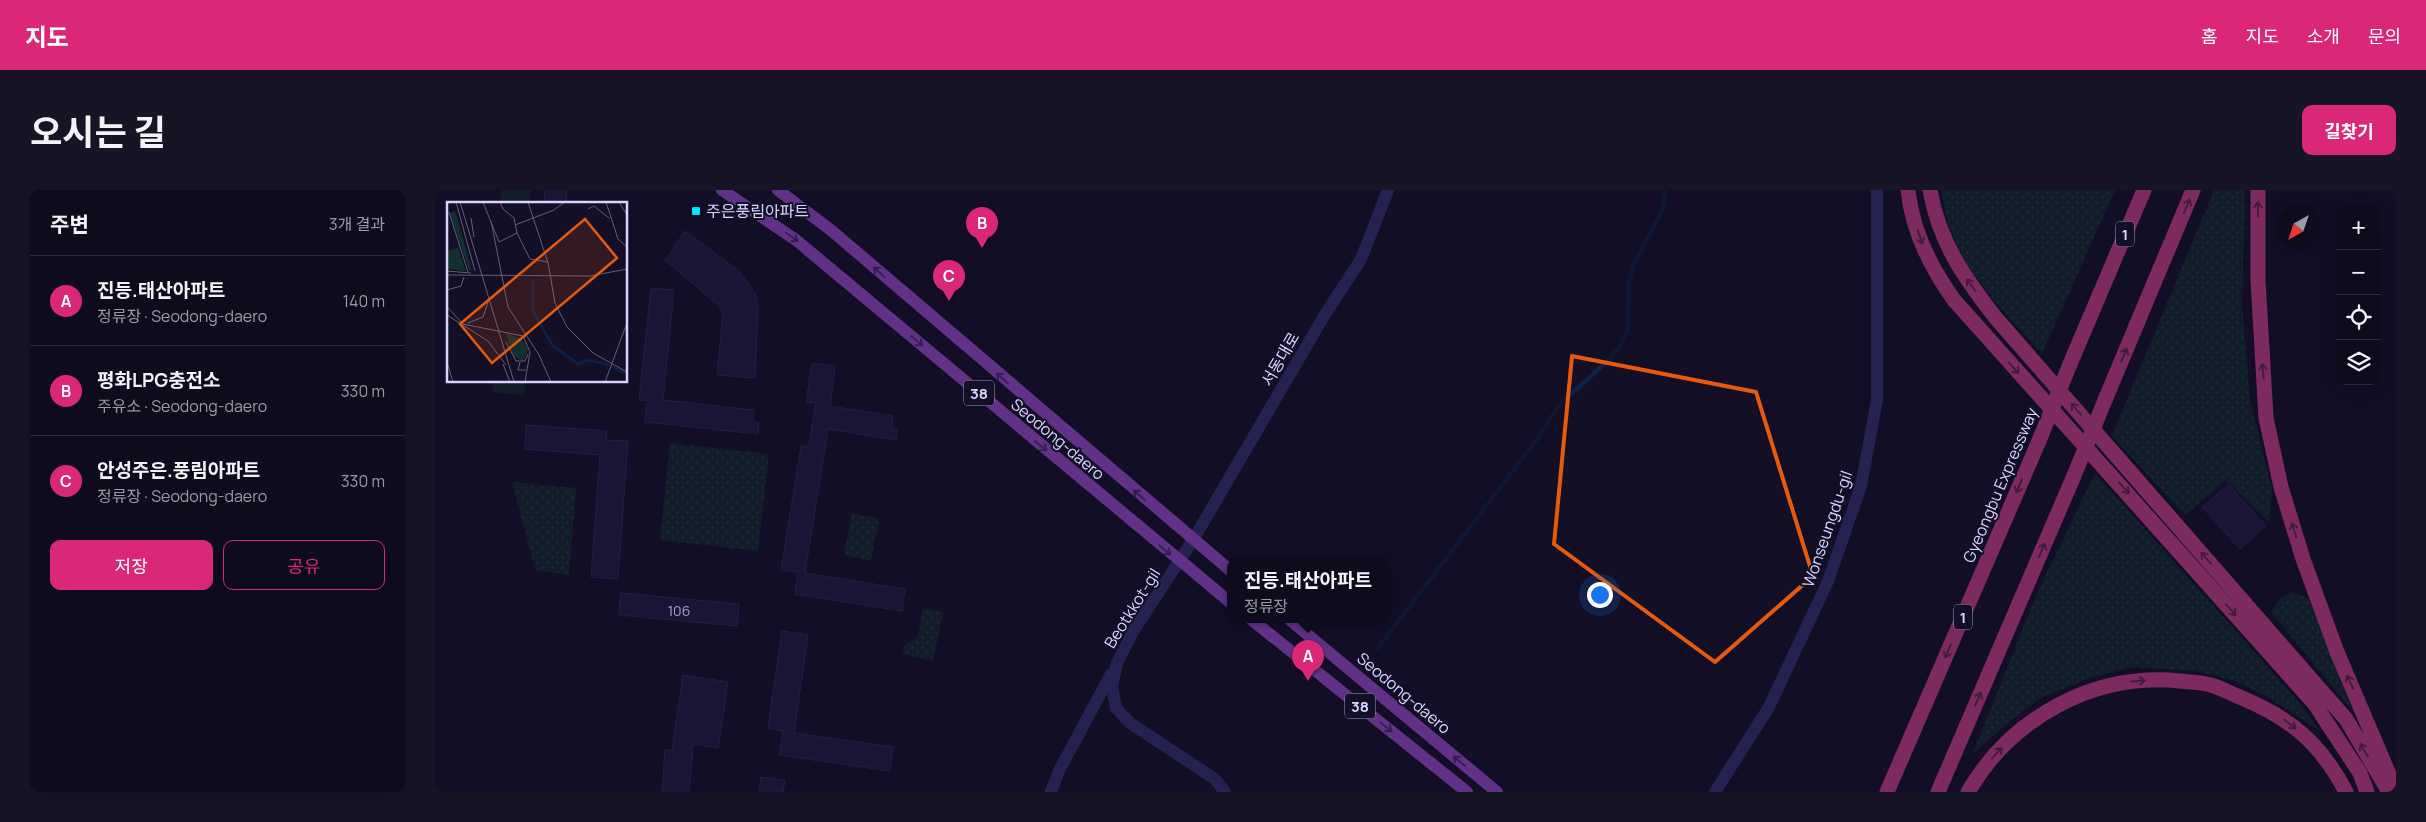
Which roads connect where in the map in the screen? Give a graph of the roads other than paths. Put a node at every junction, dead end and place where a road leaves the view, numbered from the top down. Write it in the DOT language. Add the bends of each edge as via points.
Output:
graph roads {
  1 [pos="722,190"];
  2 [pos="779,190"];
  3 [pos="1388,190"];
  4 [pos="1877,190"];
  5 [pos="1908,190"];
  6 [pos="1930,190"];
  7 [pos="2132,190"];
  8 [pos="2144,190"];
  9 [pos="2193,190"];
  10 [pos="2258,190"];
  11 [pos="2106,278"];
  12 [pos="1193,540"];
  13 [pos="1180,562"];
  14 [pos="1227,568"];
  15 [pos="1227,600"];
  16 [pos="1256,623"];
  17 [pos="1294,623"];
  18 [pos="1117,663"];
  19 [pos="1051,792"];
  20 [pos="1225,792"];
  21 [pos="1467,792"];
  22 [pos="1497,792"];
  23 [pos="1715,792"];
  24 [pos="1887,792"];
  25 [pos="1938,792"];
  26 [pos="1967,792"];
  27 [pos="2346,792"];
  28 [pos="2367,792"];
  29 [pos="2389,792"];
  30 [pos="2396,792"];
  1 -- 13 [label="main road, Seodong-daero / 38, one-way" via="796,240"];
  12 -- 2 [label="main road, Seodong-daero / 38, one-way" via="832,231"];
  3 -- 12 [label="street, 서동대로" via="1361,260 1324,316"];
  4 -- 23 [label="street, Wonseungdu-gil" via="1877,400 1861,486 1828,581 1769,707"];
  5 -- 28 [label="highway, one-way" via="1920,238 1936,275 1954,300 2314,704 2360,773"];
  29 -- 6 [label="highway, one-way" via="2346,719 1968,282 1947,244"];
  7 -- 11 [label="highway"];
  8 -- 11 [label="highway, Gyeongbu Expressway / 1"];
  25 -- 9 [label="highway, one-way, bridge"];
  30 -- 10 [label="highway, one-way" via="2337,652 2281,486 2266,418 2257,280"];
  11 -- 24 [label="highway, Gyeongbu Expressway / 1, one-way, bridge"];
  12 -- 13 [label="street, Beotkkot-gil"];
  12 -- 14 [label="main road, Seodong-daero / 38"];
  13 -- 15 [label="main road, Seodong-daero / 38"];
  13 -- 18 [label="street, Beotkkot-gil" via="1134,630"];
  16 -- 21 [label="main road, 38, one-way"];
  22 -- 17 [label="main road, Seodong-daero / 38, one-way"];
  18 -- 19 [label="street"];
  18 -- 20 [label="street, Beotkkot-gil" via="1112,686 1116,708 1130,723 1215,779"];
  26 -- 27 [label="highway, one-way" via="1978,774 2015,733 2056,705 2087,692 2119,684 2163,679 2209,685 2284,719 2324,754"];
}
